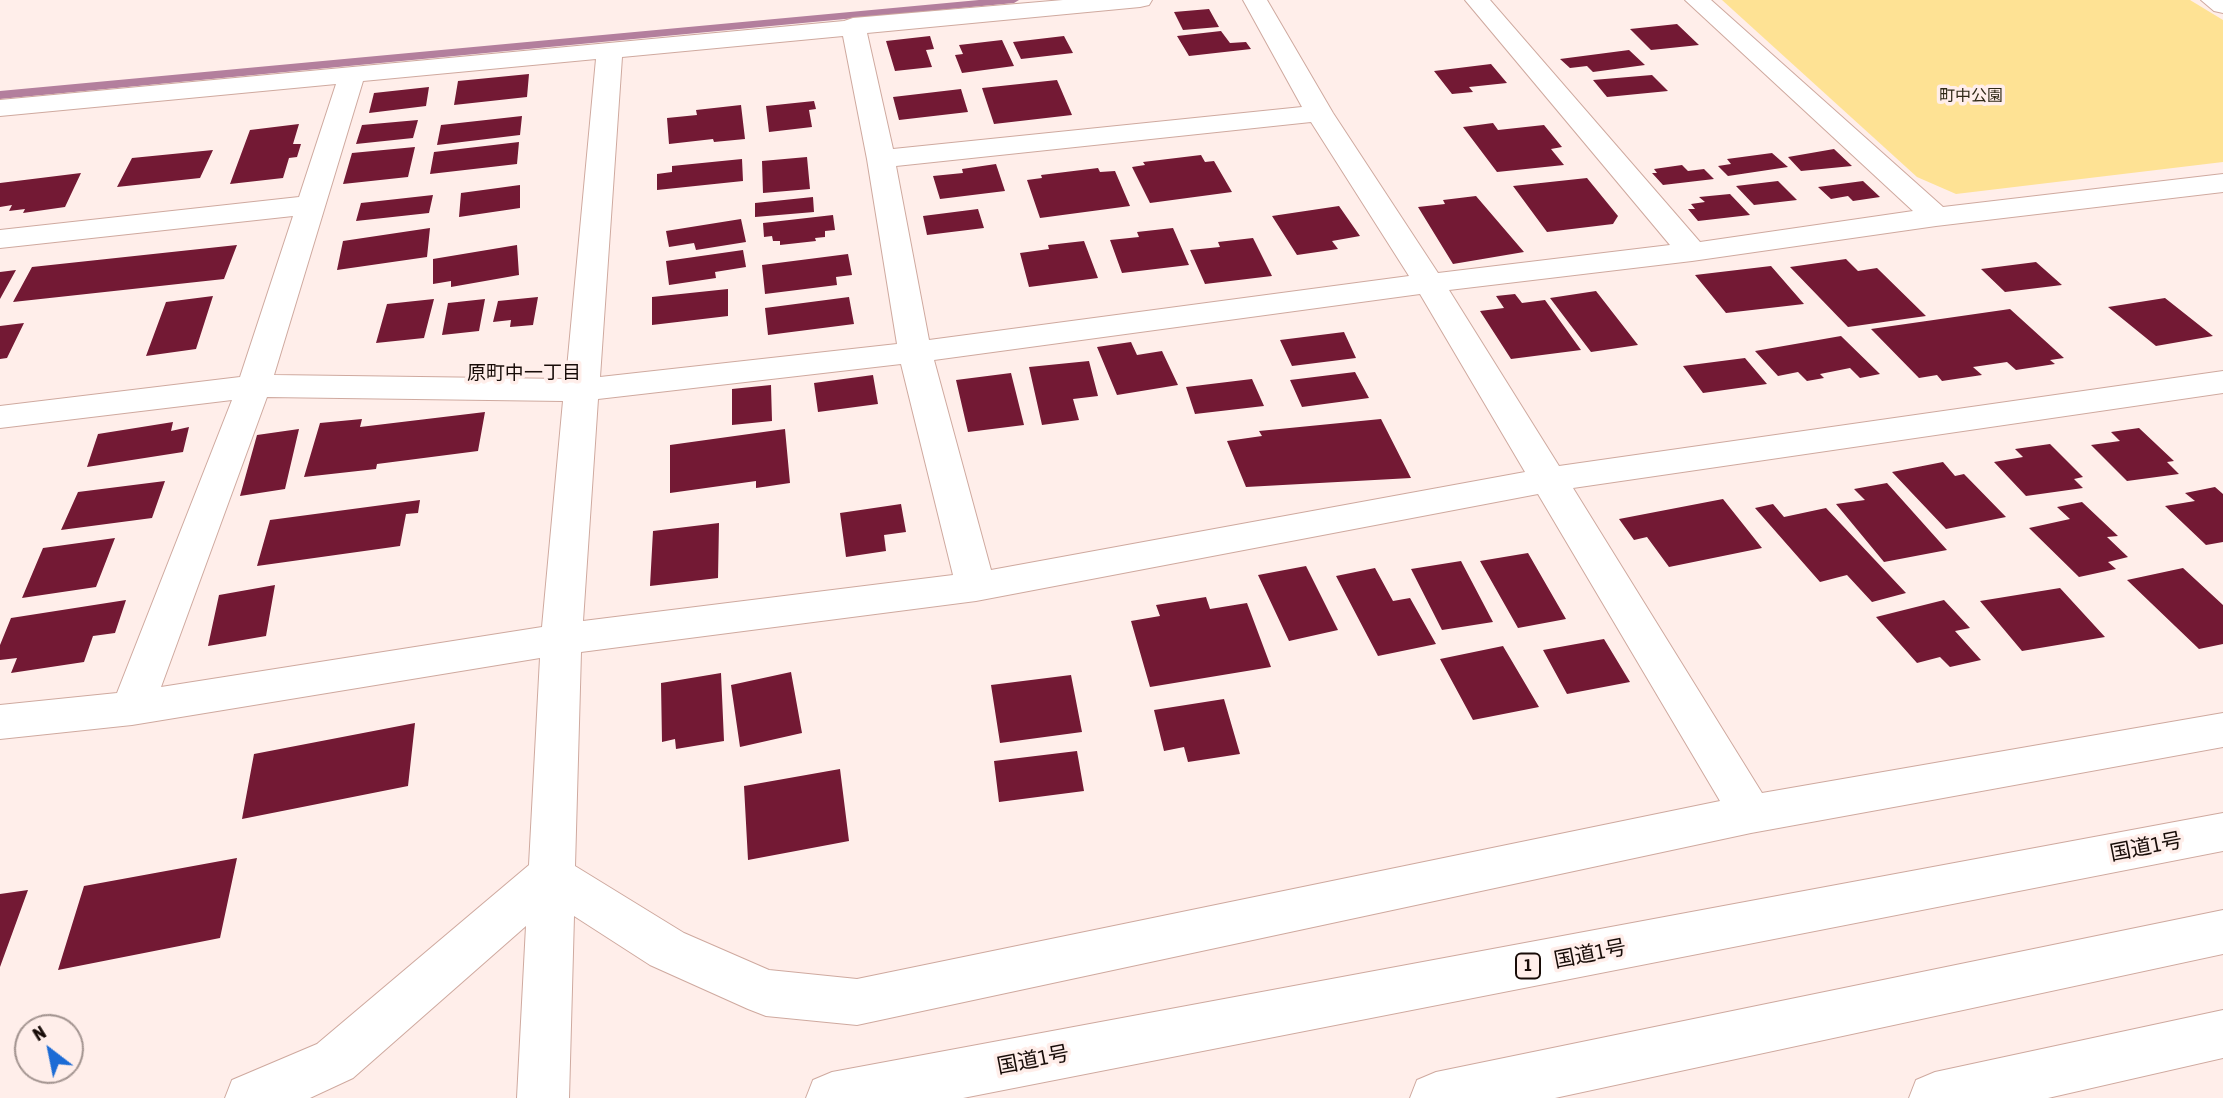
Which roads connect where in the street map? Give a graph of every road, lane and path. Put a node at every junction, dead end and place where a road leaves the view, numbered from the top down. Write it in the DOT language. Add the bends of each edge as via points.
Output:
graph roads {
  1 [pos="1140,0"];
  2 [pos="1255,0"];
  3 [pos="1477,0"];
  4 [pos="1697,0"];
  5 [pos="2213,0"];
  6 [pos="2223,6"];
  7 [pos="853,25"];
  8 [pos="610,49"];
  9 [pos="352,74"];
  10 [pos="0,108"];
  11 [pos="1319,113"];
  12 [pos="881,159"];
  13 [pos="2223,183"];
  14 [pos="310,205"];
  15 [pos="1936,217"];
  16 [pos="0,239"];
  17 [pos="1692,252"];
  18 [pos="1429,283"];
  19 [pos="915,352"];
  20 [pos="2223,382"];
  21 [pos="254,386"];
  22 [pos="580,390"];
  23 [pos="0,417"];
  24 [pos="1546,480"];
  25 [pos="976,587"];
  26 [pos="561,639"];
  27 [pos="132,708"];
  28 [pos="0,722"];
  29 [pos="2217,740"];
  30 [pos="1751,814"];
  31 [pos="2223,832"];
  32 [pos="550,874"];
  33 [pos="2223,932"];
  34 [pos="2223,1034"];
  35 [pos="251,1098"];
  36 [pos="543,1098"];
  37 [pos="832,1098"];
  38 [pos="1436,1098"];
  39 [pos="1935,1098"];
  1 -- 7 [label="main road"];
  2 -- 11 [label="main road"];
  3 -- 17 [label="main road"];
  4 -- 15 [label="main road"];
  5 -- 6 [label="main road"];
  7 -- 8 [label="main road"];
  7 -- 12 [label="main road"];
  8 -- 9 [label="main road"];
  8 -- 22 [label="main road"];
  9 -- 10 [label="main road"];
  9 -- 14 [label="main road"];
  11 -- 12 [label="main road"];
  11 -- 18 [label="main road"];
  12 -- 19 [label="main road"];
  13 -- 15 [label="main road"];
  14 -- 16 [label="main road"];
  14 -- 21 [label="main road"];
  15 -- 17 [label="main road"];
  17 -- 18 [label="main road"];
  18 -- 19 [label="main road"];
  18 -- 24 [label="main road"];
  19 -- 22 [label="main road"];
  19 -- 25 [label="main road"];
  20 -- 24 [label="main road"];
  21 -- 22 [label="main road"];
  21 -- 23 [label="main road"];
  21 -- 27 [label="main road"];
  22 -- 26 [label="main road"];
  24 -- 25 [label="main road"];
  24 -- 30 [label="main road"];
  25 -- 26 [label="main road"];
  26 -- 27 [label="main road"];
  26 -- 32 [label="main road"];
  27 -- 28 [label="main road"];
  29 -- 30 [label="main road"];
  30 -- 32 [label="main road" via="857,1002 766,993 667,949"];
  31 -- 37 [label="main road, 国道1号 / 1"];
  32 -- 35 [label="main road" via="335,1061"];
  32 -- 36 [label="main road"];
  33 -- 38 [label="main road"];
  34 -- 39 [label="main road"];
}
